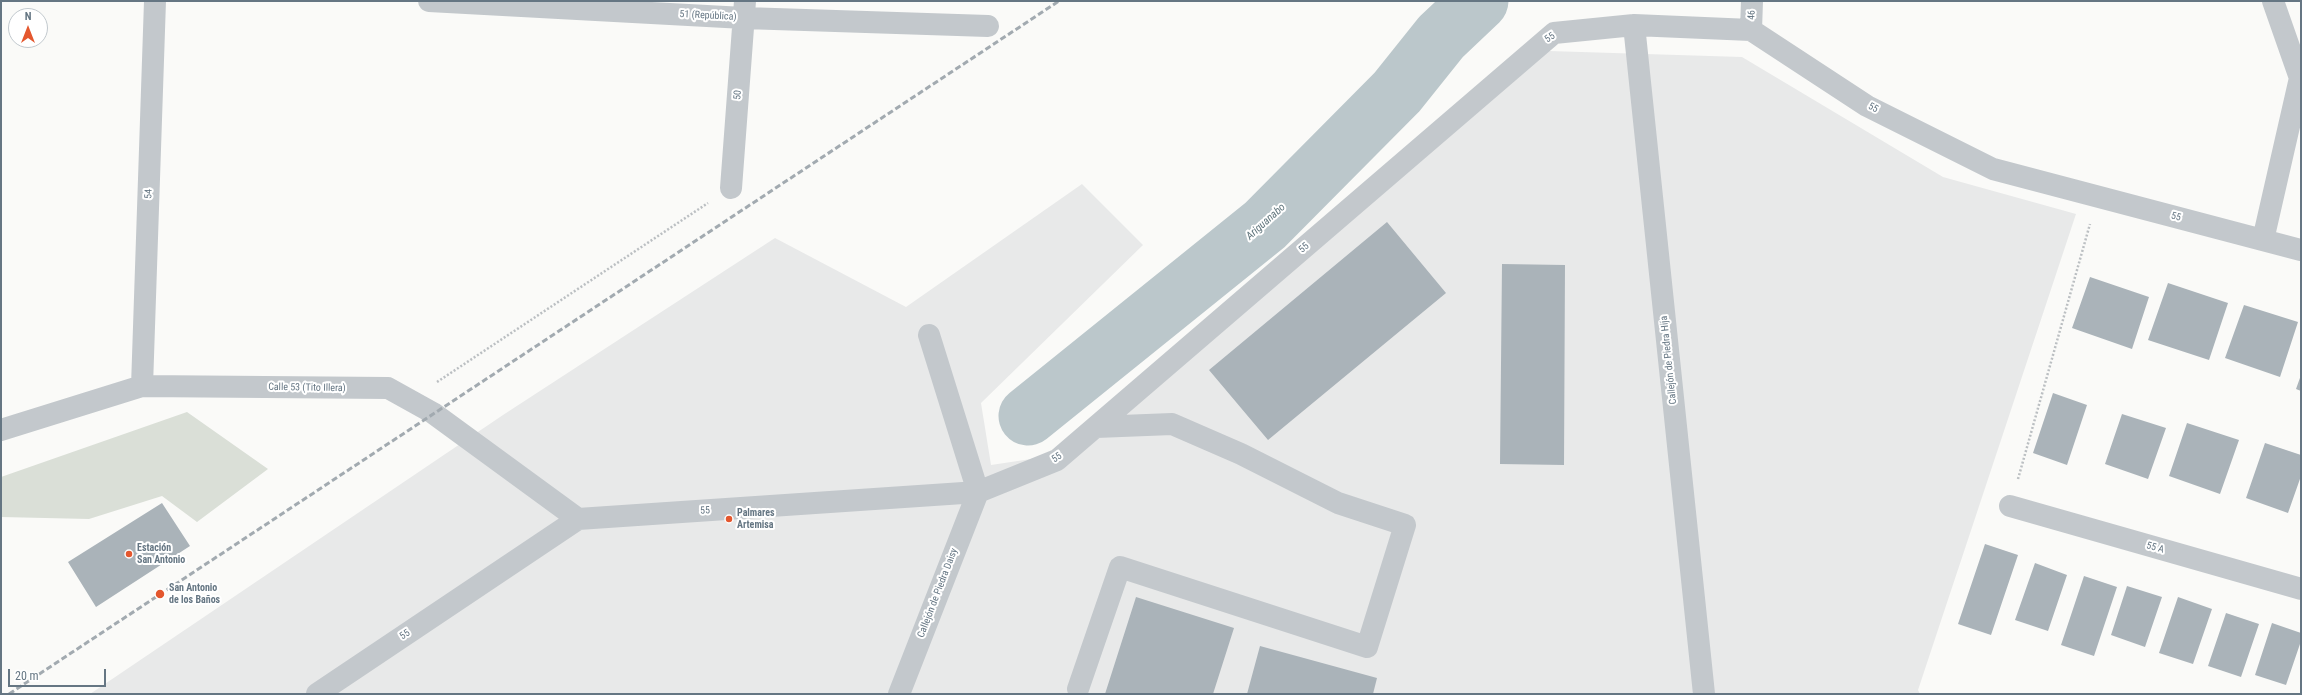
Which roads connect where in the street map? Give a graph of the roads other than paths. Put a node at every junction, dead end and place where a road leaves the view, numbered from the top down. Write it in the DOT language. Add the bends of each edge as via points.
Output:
graph roads {
  1 [pos="155,1"];
  2 [pos="429,1"];
  3 [pos="1752,1"];
  4 [pos="2273,1"];
  5 [pos="744,9"];
  6 [pos="1634,25"];
  7 [pos="988,26"];
  8 [pos="1751,30"];
  9 [pos="731,188"];
  10 [pos="2263,240"];
  11 [pos="2301,250"];
  12 [pos="929,335"];
  13 [pos="142,386"];
  14 [pos="1096,427"];
  15 [pos="1,430"];
  16 [pos="978,492"];
  17 [pos="2010,506"];
  18 [pos="578,519"];
  19 [pos="2301,589"];
  20 [pos="1078,689"];
  21 [pos="317,694"];
  22 [pos="899,694"];
  23 [pos="1704,694"];
  1 -- 13 [label="street, 54"];
  2 -- 5 [label="street, 51 (República)"];
  3 -- 8 [label="street, 46"];
  4 -- 10 [label="street" via="2300,78"];
  5 -- 7 [label="street, 51 (República)"];
  5 -- 9 [label="street, 50"];
  6 -- 8 [label="street, 55"];
  6 -- 14 [label="street, 55" via="1554,33"];
  6 -- 23 [label="street, Callejón de Piedra Hija"];
  8 -- 10 [label="street, 55" via="1867,106 1993,169"];
  10 -- 11 [label="street, 55"];
  12 -- 16 [label="street"];
  13 -- 15 [label="street, Calle 53 (Tito Illera)"];
  13 -- 18 [label="street, Calle 53 (Tito Illera)" via="388,388 438,416"];
  14 -- 16 [label="street, 55" via="1057,460"];
  14 -- 20 [label="street" via="1172,424 1240,454 1338,503 1405,525 1367,648 1120,567"];
  16 -- 18 [label="street, 55"];
  16 -- 22 [label="street, Callejón de Piedra Daisy"];
  17 -- 19 [label="street, 55 A"];
  18 -- 21 [label="street, 55"];
}
